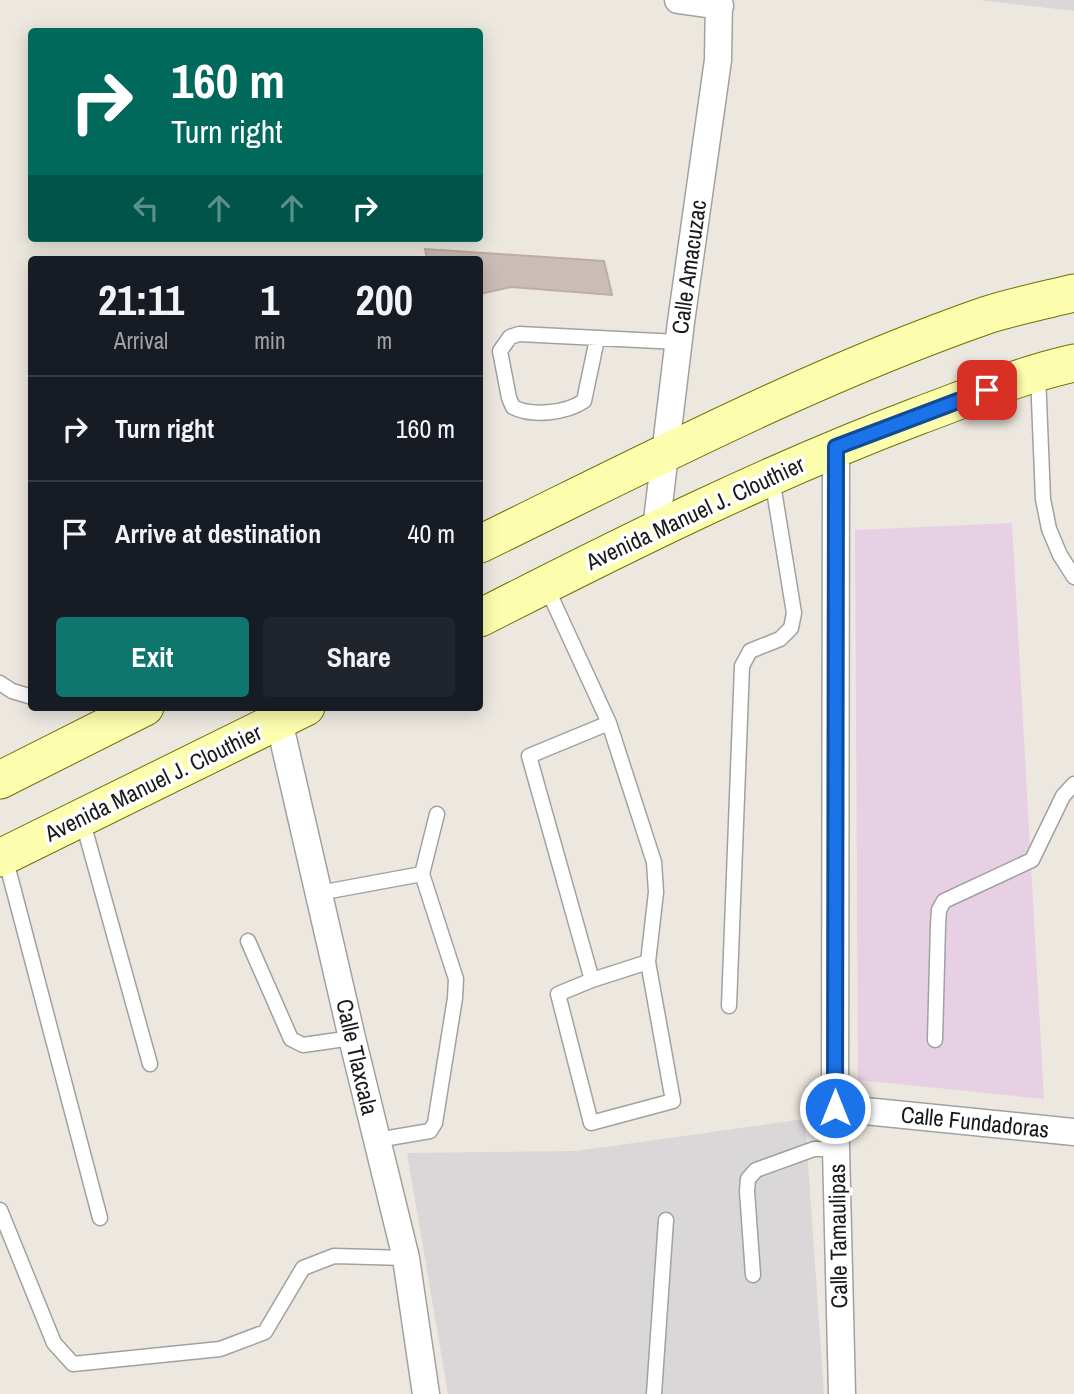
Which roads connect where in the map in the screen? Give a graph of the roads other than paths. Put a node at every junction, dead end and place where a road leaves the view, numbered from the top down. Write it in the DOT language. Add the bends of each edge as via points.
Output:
graph roads {
  1 [pos="678,0"];
  2 [pos="720,3"];
  3 [pos="1074,293"];
  4 [pos="597,339"];
  5 [pos="678,342"];
  6 [pos="1074,363"];
  7 [pos="1037,371"];
  8 [pos="836,447"];
  9 [pos="664,454"];
  10 [pos="771,476"];
  11 [pos="656,529"];
  12 [pos="483,543"];
  13 [pos="1074,577"];
  14 [pos="545,585"];
  15 [pos="483,616"];
  16 [pos="0,683"];
  17 [pos="28,696"];
  18 [pos="127,711"];
  19 [pos="293,714"];
  20 [pos="609,723"];
  21 [pos="0,780"];
  22 [pos="1074,784"];
  23 [pos="437,814"];
  24 [pos="81,818"];
  25 [pos="2,857"];
  26 [pos="422,874"];
  27 [pos="319,893"];
  28 [pos="248,941"];
  29 [pos="648,962"];
  30 [pos="592,979"];
  31 [pos="729,1006"];
  32 [pos="352,1038"];
  33 [pos="935,1040"];
  34 [pos="150,1065"];
  35 [pos="835,1108"];
  36 [pos="1074,1132"];
  37 [pos="377,1140"];
  38 [pos="836,1149"];
  39 [pos="0,1210"];
  40 [pos="100,1218"];
  41 [pos="666,1220"];
  42 [pos="406,1258"];
  43 [pos="753,1275"];
  44 [pos="426,1394"];
  45 [pos="654,1394"];
  46 [pos="842,1394"];
  1 -- 2 [label="street"];
  2 -- 5 [label="street, Calle Amacuzac" via="718,60"];
  3 -- 9 [label="main road" via="990,314 873,357"];
  4 -- 4 [label="lane" via="584,401 530,414 513,407 500,351 510,337"];
  4 -- 5 [label="lane"];
  5 -- 9 [label="street, Calle Amacuzac"];
  6 -- 7 [label="main road, Avenida Manuel J. Clouthier"];
  7 -- 8 [label="main road, Avenida Manuel J. Clouthier"];
  7 -- 13 [label="lane" via="1043,499 1049,529"];
  8 -- 10 [label="main road, Avenida Manuel J. Clouthier"];
  8 -- 35 [label="street, Calle Tamaulipas"];
  9 -- 11 [label="street, Calle Amacuzac"];
  9 -- 12 [label="main road"];
  10 -- 11 [label="main road, Avenida Manuel J. Clouthier"];
  10 -- 31 [label="lane" via="794,613 791,628 780,639 750,651 742,666"];
  11 -- 14 [label="main road, Avenida Manuel J. Clouthier"];
  14 -- 15 [label="main road, Avenida Manuel J. Clouthier"];
  14 -- 20 [label="lane"];
  16 -- 17 [label="lane"];
  18 -- 21 [label="main road"];
  19 -- 24 [label="main road, Avenida Manuel J. Clouthier"];
  19 -- 27 [label="street, Calle Tlaxcala"];
  20 -- 29 [label="lane" via="654,862 656,892"];
  20 -- 30 [label="lane" via="529,756"];
  22 -- 33 [label="lane" via="1063,796 1032,860 944,901 939,910"];
  23 -- 26 [label="lane"];
  24 -- 25 [label="main road, Avenida Manuel J. Clouthier"];
  24 -- 34 [label="lane"];
  25 -- 40 [label="lane"];
  26 -- 27 [label="lane"];
  26 -- 37 [label="lane" via="456,979 435,1123 430,1132"];
  27 -- 32 [label="street, Calle Tlaxcala"];
  28 -- 32 [label="lane" via="291,1039 303,1045"];
  29 -- 30 [label="lane"];
  29 -- 30 [label="lane" via="673,1101 591,1123 558,993"];
  32 -- 37 [label="street, Calle Tlaxcala"];
  35 -- 36 [label="street, Calle Fundadoras"];
  35 -- 38 [label="street, Calle Tamaulipas"];
  37 -- 42 [label="street, Calle Tlaxcala"];
  38 -- 43 [label="lane" via="814,1149 756,1170 748,1179"];
  38 -- 46 [label="street, Calle Tamaulipas"];
  39 -- 42 [label="lane" via="54,1343 72,1364 220,1349 265,1332 303,1268 334,1256"];
  41 -- 45 [label="lane"];
  42 -- 44 [label="street, Calle Tlaxcala"];
}
